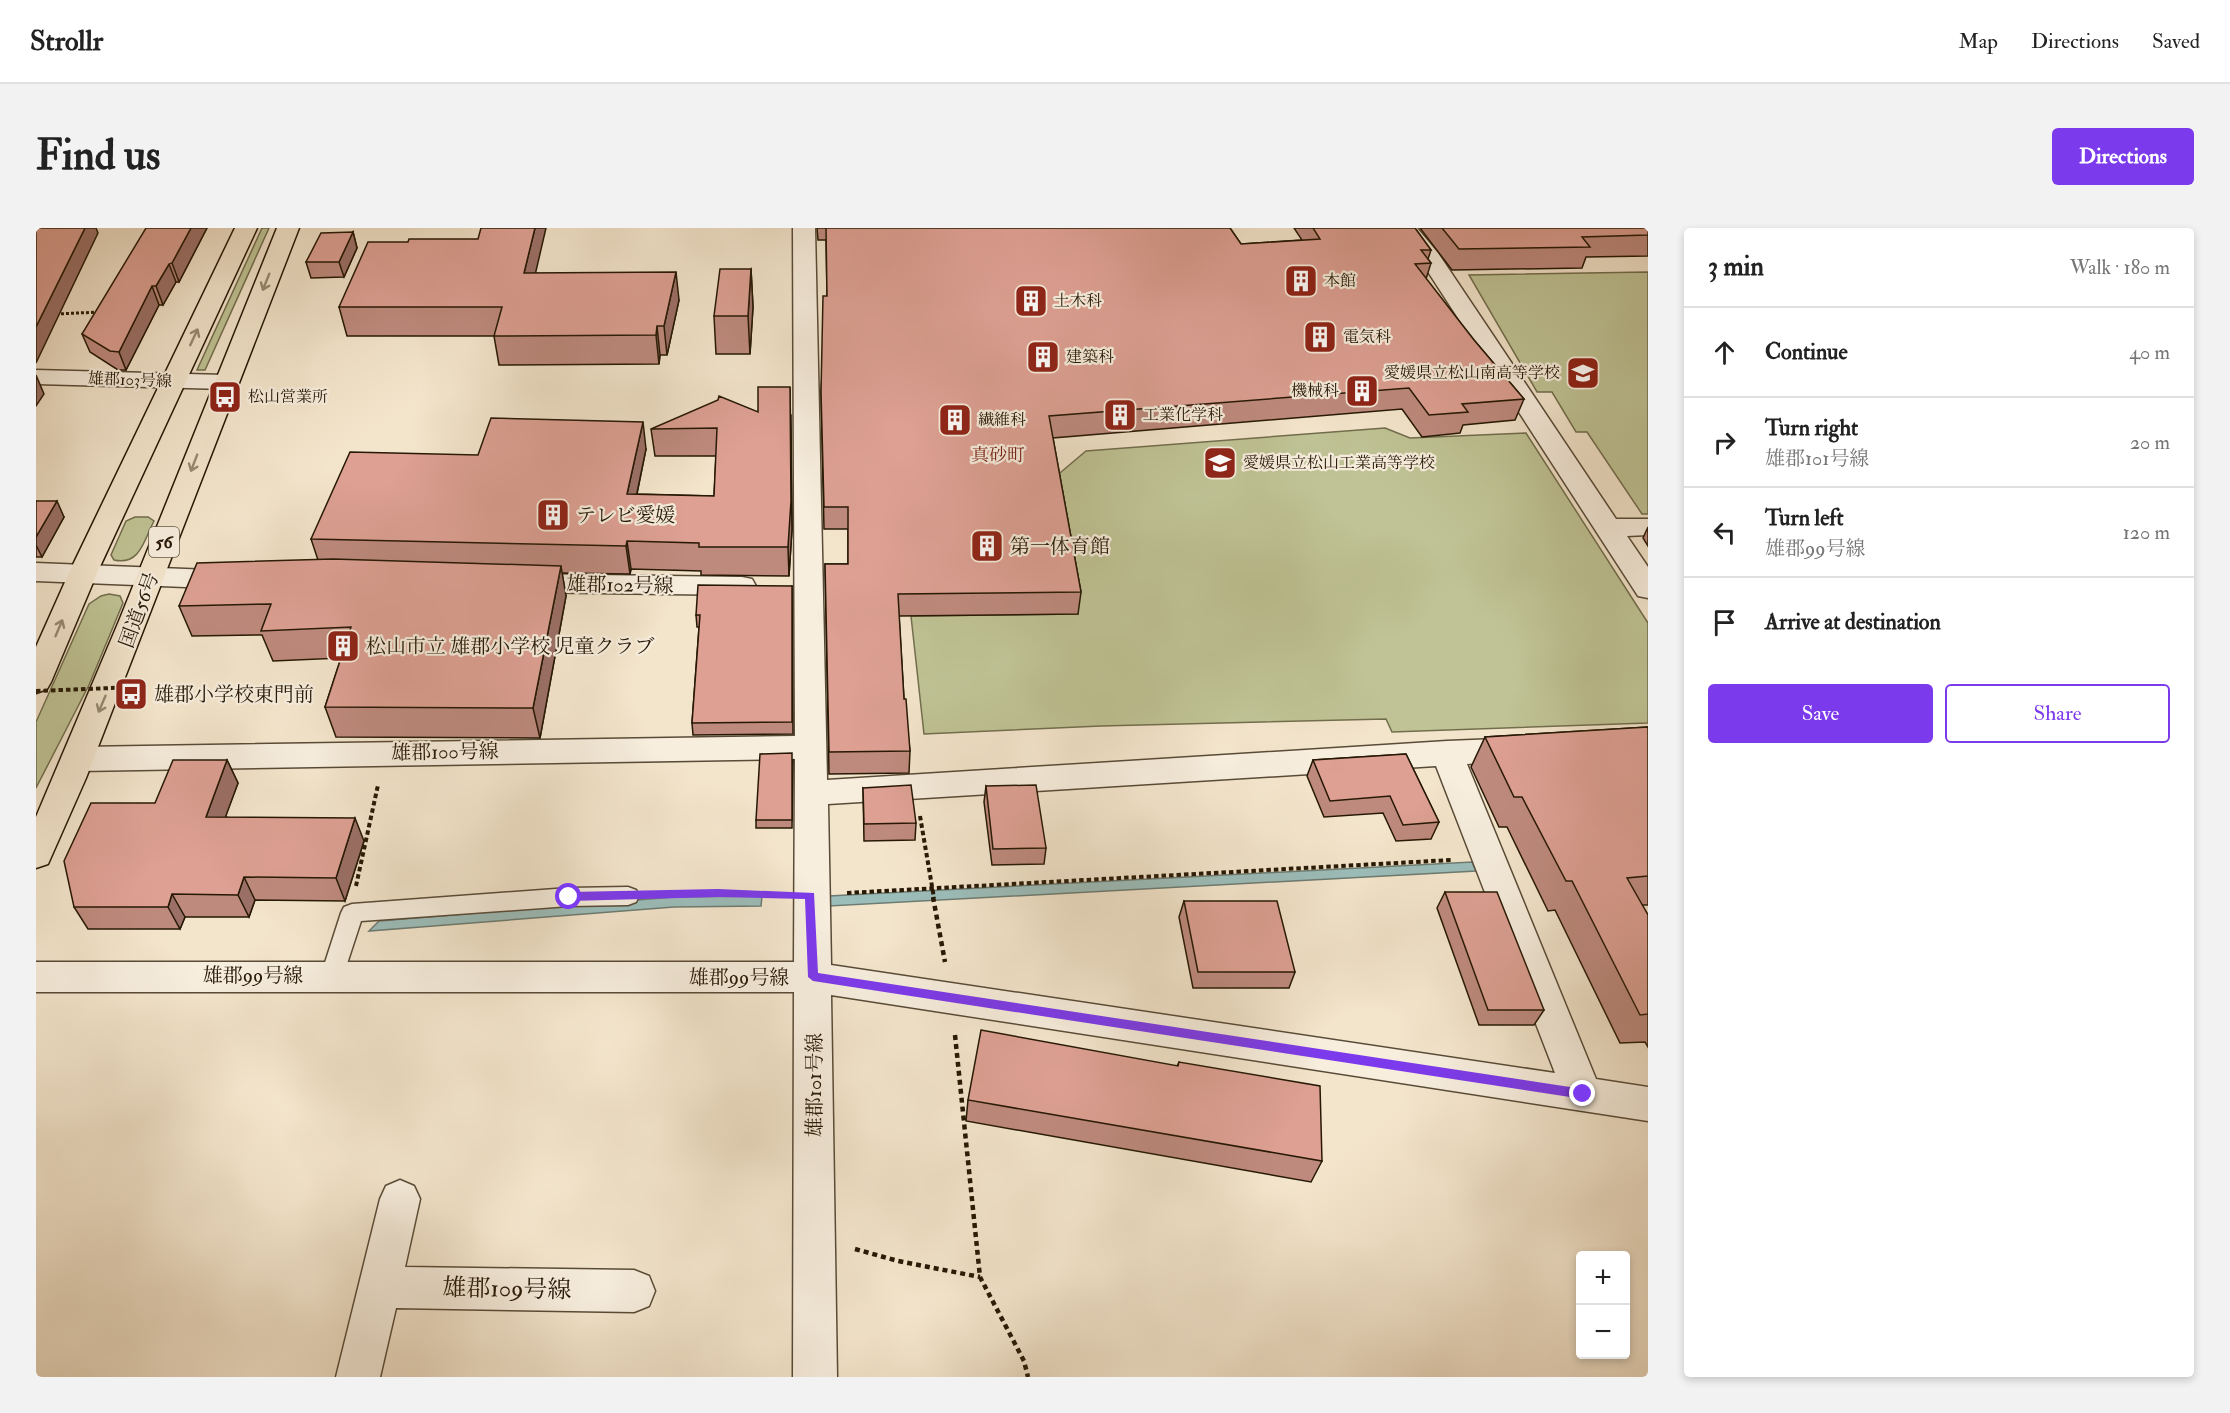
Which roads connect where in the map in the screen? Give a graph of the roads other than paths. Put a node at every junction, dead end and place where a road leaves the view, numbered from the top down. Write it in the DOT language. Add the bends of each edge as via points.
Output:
graph roads {
  1 [pos="246,228"];
  2 [pos="288,228"];
  3 [pos="804,228"];
  4 [pos="1406,228"];
  5 [pos="36,377"];
  6 [pos="172,382"];
  7 [pos="225,382"];
  8 [pos="1648,527"];
  9 [pos="1608,528"];
  10 [pos="36,572"];
  11 [pos="83,573"];
  12 [pos="264,579"];
  13 [pos="150,580"];
  14 [pos="495,583"];
  15 [pos="789,587"];
  16 [pos="1648,589"];
  17 [pos="36,682"];
  18 [pos="811,747"];
  19 [pos="1553,747"];
  20 [pos="1447,753"];
  21 [pos="80,759"];
  22 [pos="811,793"];
  23 [pos="36,855"];
  24 [pos="628,896"];
  25 [pos="333,975"];
  26 [pos="36,977"];
  27 [pos="813,977"];
  28 [pos="1583,1094"];
  29 [pos="1648,1104"];
  30 [pos="400,1199"];
  31 [pos="380,1287"];
  32 [pos="634,1291"];
  33 [pos="358,1377"];
  34 [pos="815,1377"];
  6 -- 1 [label="highway, one-way"];
  2 -- 7 [label="highway, 国道56号 / 56, one-way"];
  3 -- 15 [label="street, 雄郡101号線"];
  4 -- 9 [label="street" via="1430,258"];
  5 -- 6 [label="street, 雄郡103号線"];
  6 -- 7 [label="street, 雄郡103号線"];
  6 -- 11 [label="highway"];
  7 -- 13 [label="highway, 国道56号 / 56, one-way"];
  8 -- 9 [label="street"];
  9 -- 16 [label="street"];
  10 -- 11 [label="street"];
  11 -- 13 [label="street"];
  17 -- 11 [label="highway, one-way"];
  12 -- 13 [label="street"];
  13 -- 21 [label="highway, 国道56号 / 56, one-way"];
  14 -- 15 [label="street, 雄郡102号線"];
  15 -- 18 [label="street, 雄郡101号線"];
  18 -- 21 [label="street, 雄郡100号線"];
  18 -- 22 [label="street, 雄郡101号線"];
  19 -- 20 [label="street"];
  20 -- 22 [label="street"];
  20 -- 28 [label="street"];
  21 -- 23 [label="highway, 国道56号 / 56"];
  22 -- 27 [label="street, 雄郡101号線"];
  24 -- 25 [label="lane" via="352,913"];
  25 -- 26 [label="street, 雄郡99号線"];
  25 -- 27 [label="street, 雄郡99号線"];
  27 -- 28 [label="street, 雄郡99号線"];
  27 -- 34 [label="street, 雄郡101号線"];
  28 -- 29 [label="street, 雄郡99号線"];
  30 -- 31 [label="street"];
  31 -- 32 [label="street, 雄郡109号線"];
  31 -- 33 [label="street"];
}
